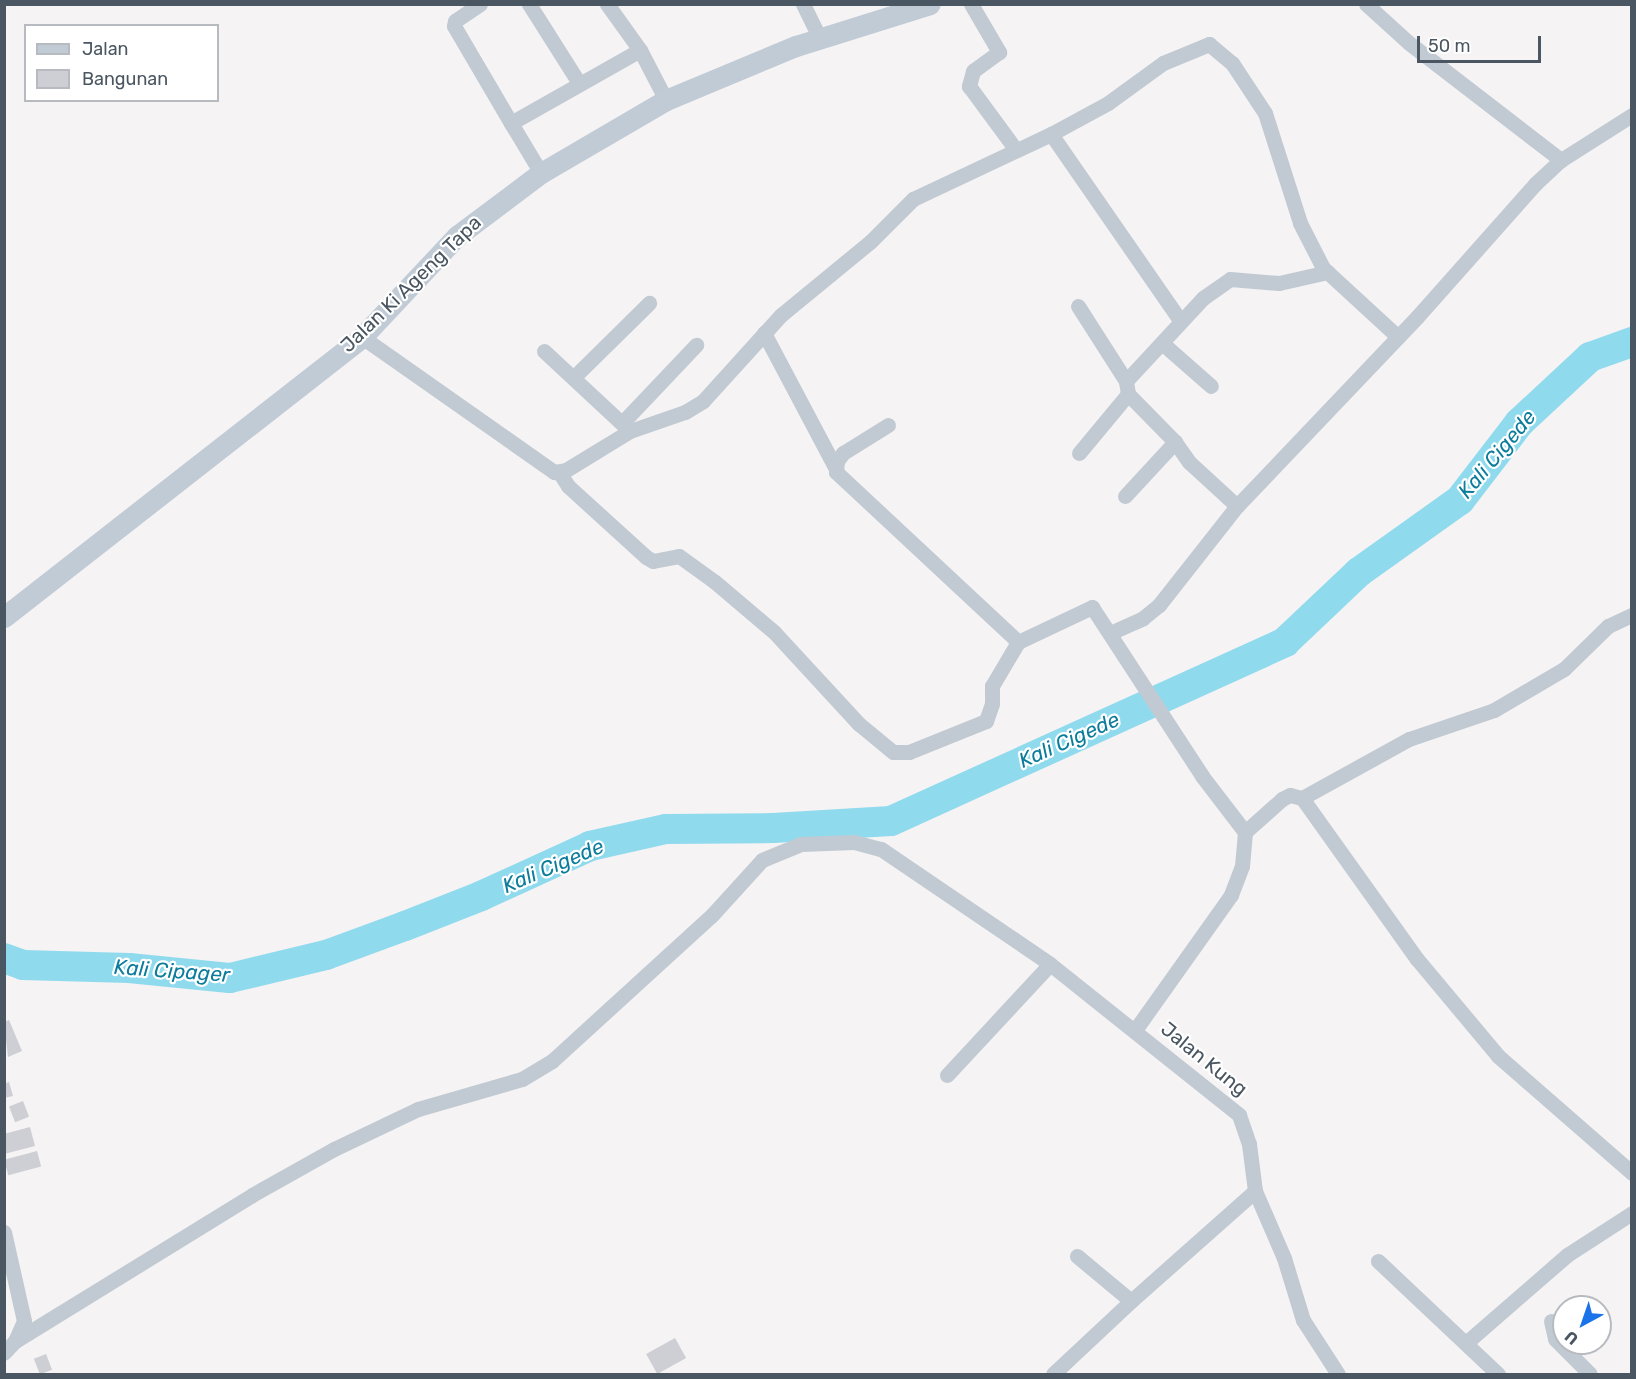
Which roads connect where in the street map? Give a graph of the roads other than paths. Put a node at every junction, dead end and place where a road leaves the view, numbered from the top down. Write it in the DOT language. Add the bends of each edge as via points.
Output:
graph roads {
  1 [pos="480,4"];
  2 [pos="529,4"];
  3 [pos="607,4"];
  4 [pos="803,4"];
  5 [pos="930,4"];
  6 [pos="971,4"];
  7 [pos="1366,4"];
  8 [pos="820,39"];
  9 [pos="640,51"];
  10 [pos="579,83"];
  11 [pos="666,100"];
  12 [pos="1632,115"];
  13 [pos="511,123"];
  14 [pos="1051,134"];
  15 [pos="1016,150"];
  16 [pos="1561,160"];
  17 [pos="541,173"];
  18 [pos="1328,272"];
  19 [pos="649,303"];
  20 [pos="1078,306"];
  21 [pos="1180,320"];
  22 [pos="764,333"];
  23 [pos="362,337"];
  24 [pos="1398,338"];
  25 [pos="1162,343"];
  26 [pos="696,345"];
  27 [pos="544,351"];
  28 [pos="573,378"];
  29 [pos="1211,386"];
  30 [pos="1127,388"];
  31 [pos="888,426"];
  32 [pos="626,427"];
  33 [pos="1175,442"];
  34 [pos="1079,453"];
  35 [pos="835,466"];
  36 [pos="559,472"];
  37 [pos="1125,496"];
  38 [pos="1237,506"];
  39 [pos="1632,615"];
  40 [pos="4,617"];
  41 [pos="1110,633"];
  42 [pos="1018,642"];
  43 [pos="1302,798"];
  44 [pos="1245,832"];
  45 [pos="1050,964"];
  46 [pos="1135,1030"];
  47 [pos="947,1075"];
  48 [pos="1632,1173"];
  49 [pos="1255,1191"];
  50 [pos="1632,1214"];
  51 [pos="4,1232"];
  52 [pos="1077,1256"];
  53 [pos="1378,1261"];
  54 [pos="1131,1300"];
  55 [pos="1551,1321"];
  56 [pos="15,1341"];
  57 [pos="1467,1342"];
  58 [pos="4,1353"];
  59 [pos="1053,1374"];
  60 [pos="1338,1374"];
  61 [pos="1498,1374"];
  62 [pos="1590,1374"];
  1 -- 13 [label="street" via="455,21 454,26"];
  2 -- 10 [label="street"];
  3 -- 9 [label="street"];
  4 -- 8 [label="street"];
  5 -- 8 [label="street, Jalan Ki Ageng Tapa"];
  6 -- 15 [label="street" via="999,52 973,71 969,86"];
  7 -- 16 [label="street" via="1409,43"];
  8 -- 11 [label="street, Jalan Ki Ageng Tapa"];
  9 -- 10 [label="street"];
  9 -- 11 [label="street"];
  10 -- 13 [label="street"];
  11 -- 17 [label="street, Jalan Ki Ageng Tapa"];
  12 -- 16 [label="street"];
  13 -- 17 [label="street"];
  14 -- 15 [label="street"];
  14 -- 18 [label="street" via="1108,104 1163,63 1205,44 1213,45 1232,63 1265,113 1300,223"];
  14 -- 21 [label="street"];
  15 -- 22 [label="street" via="913,199 870,243 806,291"];
  16 -- 24 [label="street"];
  17 -- 23 [label="street, Jalan Ki Ageng Tapa" via="457,236"];
  18 -- 21 [label="street" via="1279,283 1230,279"];
  18 -- 24 [label="street"];
  19 -- 28 [label="street"];
  20 -- 30 [label="street"];
  21 -- 25 [label="street"];
  22 -- 32 [label="street" via="703,401 676,415"];
  22 -- 35 [label="street"];
  23 -- 36 [label="street"];
  23 -- 40 [label="street, Jalan Ki Ageng Tapa"];
  24 -- 38 [label="street"];
  25 -- 29 [label="street"];
  25 -- 30 [label="street"];
  26 -- 32 [label="street"];
  27 -- 28 [label="street"];
  28 -- 32 [label="street"];
  30 -- 33 [label="street"];
  30 -- 34 [label="street"];
  31 -- 35 [label="street" via="843,453"];
  32 -- 36 [label="street"];
  33 -- 37 [label="street"];
  33 -- 38 [label="street" via="1189,462"];
  35 -- 42 [label="street" via="903,539"];
  36 -- 42 [label="street" via="568,486 646,557 653,561 679,556 715,582 774,632 859,724 893,752 909,752 986,721 992,704 992,686"];
  38 -- 41 [label="street" via="1159,605 1143,618"];
  39 -- 43 [label="street" via="1608,626 1564,669 1494,710 1409,739"];
  41 -- 42 [label="street" via="1090,607"];
  41 -- 44 [label="street" via="1164,720"];
  43 -- 44 [label="street" via="1290,795 1282,799"];
  43 -- 48 [label="street" via="1418,958 1498,1056"];
  44 -- 46 [label="street" via="1242,866 1232,895"];
  45 -- 46 [label="street, Jalan Kung"];
  45 -- 47 [label="street"];
  45 -- 56 [label="street, Jalan Kung" via="881,849 829,843 801,844 779,852 749,871 712,915 552,1061 522,1079 418,1109 334,1149"];
  46 -- 49 [label="street, Jalan Kung" via="1239,1115 1246,1130"];
  49 -- 54 [label="street"];
  49 -- 60 [label="street, Jalan Kung" via="1284,1258 1303,1320"];
  50 -- 57 [label="street" via="1567,1255"];
  51 -- 56 [label="street" via="24,1321"];
  52 -- 54 [label="street"];
  53 -- 57 [label="street"];
  54 -- 59 [label="street"];
  55 -- 62 [label="street" via="1555,1339"];
  56 -- 58 [label="street"];
  57 -- 61 [label="street"];
}
